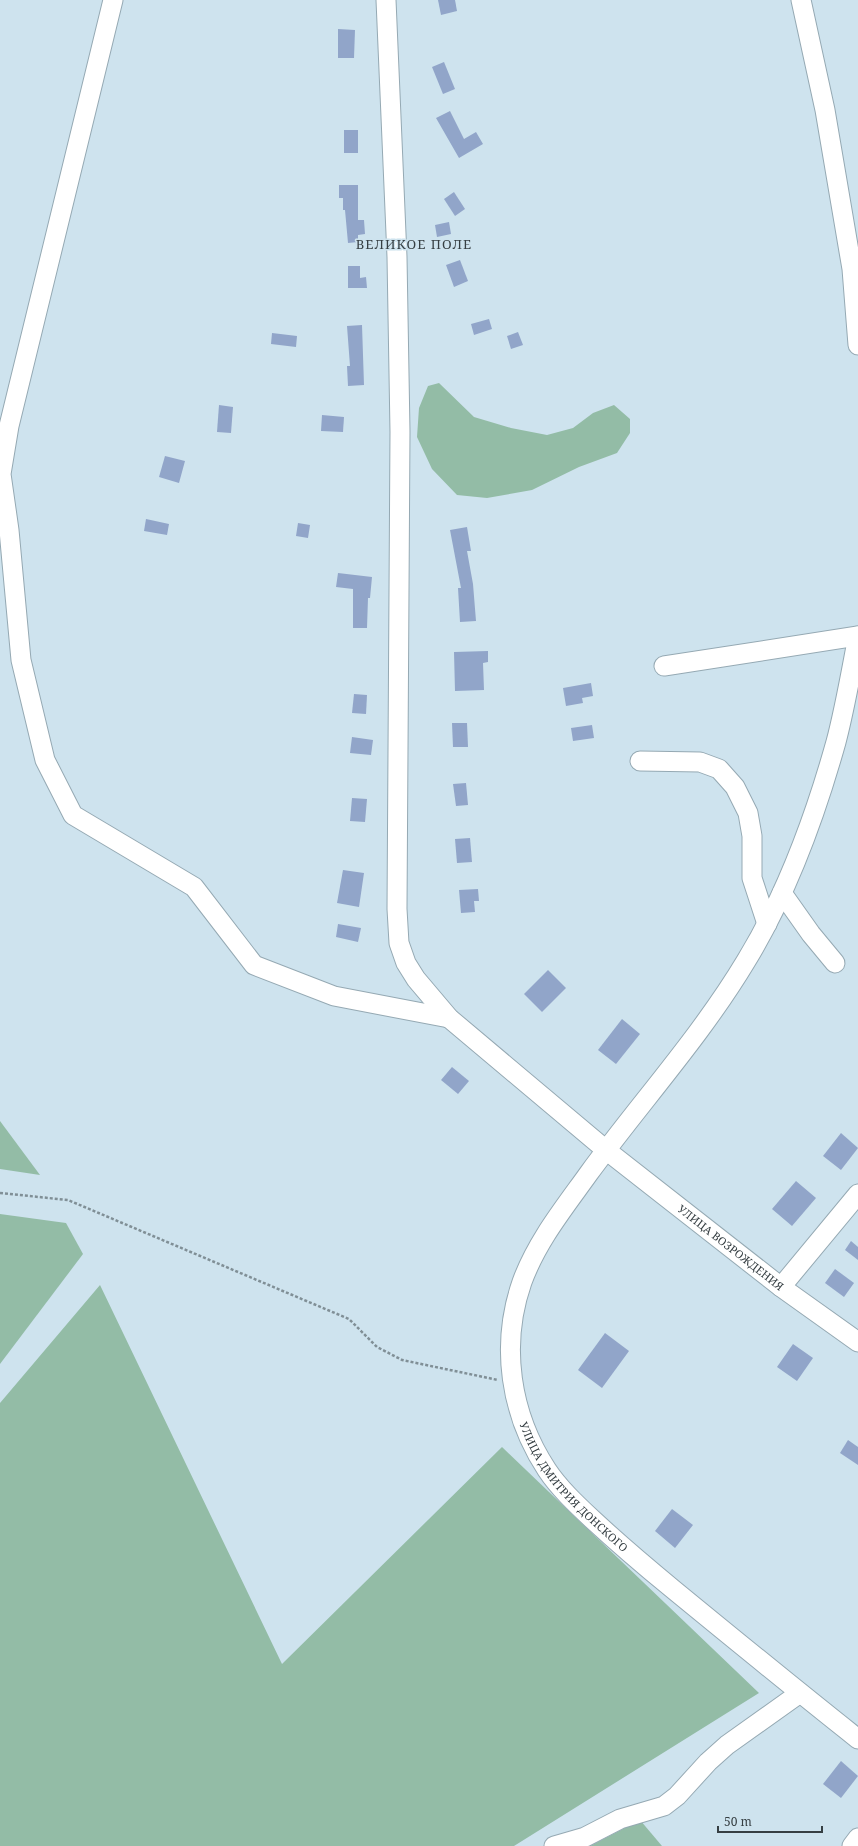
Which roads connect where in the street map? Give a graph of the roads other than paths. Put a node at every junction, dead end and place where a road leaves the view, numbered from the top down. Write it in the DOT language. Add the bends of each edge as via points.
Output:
graph roads {
  1 [pos="113,0"];
  2 [pos="386,0"];
  3 [pos="801,0"];
  4 [pos="858,345"];
  5 [pos="858,636"];
  6 [pos="664,666"];
  7 [pos="640,762"];
  8 [pos="782,892"];
  9 [pos="767,924"];
  10 [pos="834,963"];
  11 [pos="449,1018"];
  12 [pos="606,1150"];
  13 [pos="858,1194"];
  14 [pos="781,1287"];
  15 [pos="858,1342"];
  16 [pos="800,1693"];
  17 [pos="858,1739"];
  18 [pos="858,1838"];
  19 [pos="554,1846"];
  20 [pos="852,1846"];
  1 -- 11 [label="street" via="9,426 1,474 21,660 45,760 73,815 194,887 254,966 334,996"];
  2 -- 11 [label="street, УЛИЦА ВОЗРОЖДЕНИЯ" via="397,257 400,432 399,943 406,963 416,979"];
  3 -- 4 [label="street" via="825,110 852,269"];
  5 -- 6 [label="street"];
  5 -- 8 [label="street, УЛИЦА ДМИТРИЯ ДОНСКОГО" via="834,748 813,813"];
  7 -- 9 [label="street" via="700,762 719,769 735,787 748,813 752,836 752,878"];
  8 -- 9 [label="street, УЛИЦА ДМИТРИЯ ДОНСКОГО"];
  8 -- 10 [label="street"];
  9 -- 12 [label="street, УЛИЦА ДМИТРИЯ ДОНСКОГО" via="746,961 708,1017"];
  11 -- 12 [label="street, УЛИЦА ВОЗРОЖДЕНИЯ"];
  12 -- 14 [label="street, УЛИЦА ВОЗРОЖДЕНИЯ"];
  12 -- 16 [label="street, УЛИЦА ДМИТРИЯ ДОНСКОГО" via="539,1244 522,1283 512,1325 511,1349 512,1383 518,1413 530,1442 548,1471 569,1497 630,1554"];
  13 -- 14 [label="street"];
  14 -- 15 [label="street, УЛИЦА ВОЗРОЖДЕНИЯ"];
  16 -- 17 [label="street, УЛИЦА ДМИТРИЯ ДОНСКОГО"];
  16 -- 19 [label="street" via="727,1745 664,1806 620,1819 585,1836"];
  18 -- 20 [label="street"];
}
